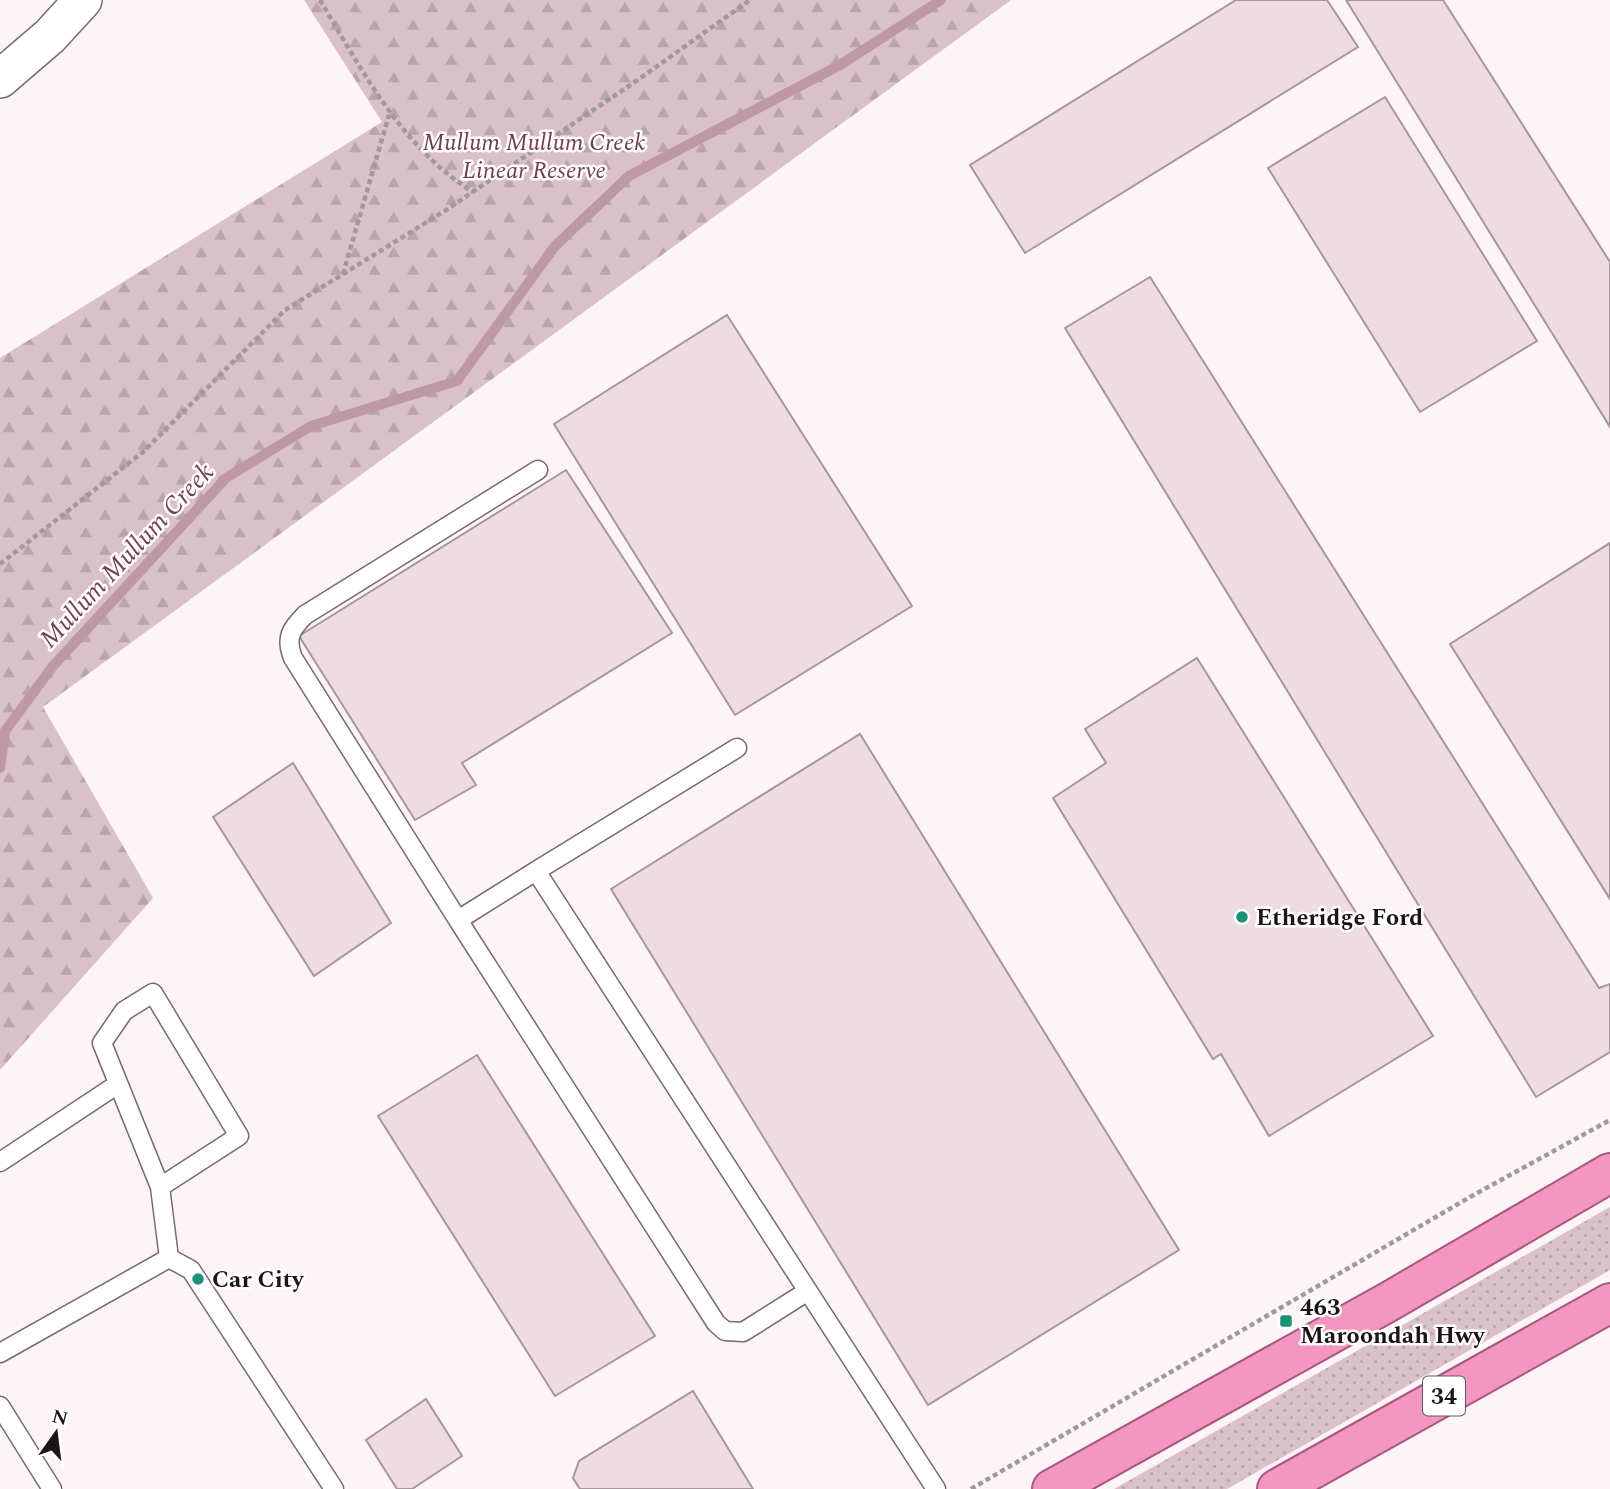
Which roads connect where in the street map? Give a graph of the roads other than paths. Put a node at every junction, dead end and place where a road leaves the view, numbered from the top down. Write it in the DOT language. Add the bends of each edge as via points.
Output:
graph roads {
  1 [pos="83,0"];
  2 [pos="0,79"];
  3 [pos="538,470"];
  4 [pos="737,748"];
  5 [pos="536,871"];
  6 [pos="458,920"];
  7 [pos="118,1084"];
  8 [pos="0,1162"];
  9 [pos="1610,1173"];
  10 [pos="160,1187"];
  11 [pos="169,1258"];
  12 [pos="808,1291"];
  13 [pos="1610,1303"];
  14 [pos="0,1353"];
  15 [pos="0,1406"];
  16 [pos="52,1489"];
  17 [pos="334,1489"];
  18 [pos="936,1489"];
  19 [pos="1052,1489"];
  20 [pos="1277,1489"];
  1 -- 2 [label="street"];
  3 -- 6 [label="lane" via="305,615 292,628 287,643"];
  4 -- 5 [label="lane"];
  5 -- 6 [label="lane"];
  5 -- 12 [label="lane"];
  6 -- 12 [label="lane" via="716,1323 725,1331 743,1332"];
  7 -- 8 [label="lane"];
  7 -- 10 [label="lane"];
  7 -- 10 [label="lane" via="102,1043 124,1010 153,993 239,1136"];
  9 -- 19 [label="highway"];
  10 -- 11 [label="lane"];
  11 -- 14 [label="lane"];
  11 -- 17 [label="lane" via="191,1270"];
  12 -- 18 [label="lane"];
  13 -- 20 [label="highway, 34"];
  15 -- 16 [label="lane"];
}
